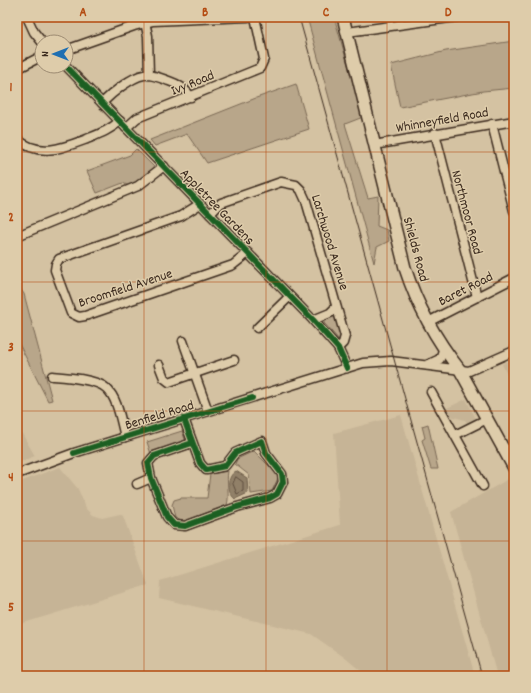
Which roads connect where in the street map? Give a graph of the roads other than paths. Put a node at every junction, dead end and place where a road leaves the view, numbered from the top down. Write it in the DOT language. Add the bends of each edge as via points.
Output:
graph roads {
  1 [pos="27,17"];
  2 [pos="248,17"];
  3 [pos="255,17"];
  4 [pos="343,17"];
  5 [pos="457,17"];
  6 [pos="207,18"];
  7 [pos="144,20"];
  8 [pos="347,32"];
  9 [pos="36,34"];
  10 [pos="74,47"];
  11 [pos="34,60"];
  12 [pos="17,69"];
  13 [pos="74,74"];
  14 [pos="149,75"];
  15 [pos="191,97"];
  16 [pos="102,104"];
  17 [pos="120,121"];
  18 [pos="514,121"];
  19 [pos="492,124"];
  20 [pos="126,128"];
  21 [pos="434,133"];
  22 [pos="17,139"];
  23 [pos="374,145"];
  24 [pos="164,166"];
  25 [pos="200,204"];
  26 [pos="58,209"];
  27 [pos="514,211"];
  28 [pos="210,214"];
  29 [pos="62,217"];
  30 [pos="17,236"];
  31 [pos="248,253"];
  32 [pos="514,278"];
  33 [pos="289,297"];
  34 [pos="477,297"];
  35 [pos="336,307"];
  36 [pos="313,320"];
  37 [pos="428,322"];
  38 [pos="257,328"];
  39 [pos="184,341"];
  40 [pos="444,347"];
  41 [pos="338,348"];
  42 [pos="514,352"];
  43 [pos="234,360"];
  44 [pos="160,365"];
  45 [pos="426,366"];
  46 [pos="347,368"];
  47 [pos="458,371"];
  48 [pos="57,374"];
  49 [pos="195,374"];
  50 [pos="431,392"];
  51 [pos="208,411"];
  52 [pos="184,419"];
  53 [pos="487,419"];
  54 [pos="455,435"];
  55 [pos="125,437"];
  56 [pos="192,443"];
  57 [pos="509,449"];
  58 [pos="514,468"];
  59 [pos="17,474"];
  60 [pos="151,478"];
  61 [pos="137,484"];
  62 [pos="483,486"];
  1 -- 9 [label="street"];
  2 -- 6 [label="street"];
  3 -- 15 [label="street, Ivy Road" via="264,60 262,65 257,70"];
  4 -- 8 [label="main road, Shields Road"];
  5 -- 8 [label="street"];
  6 -- 7 [label="street"];
  7 -- 10 [label="street"];
  7 -- 14 [label="street" via="148,36"];
  8 -- 23 [label="main road, Shields Road"];
  11 -- 12 [label="street"];
  13 -- 16 [label="street, Appletree Gardens"];
  14 -- 15 [label="street" via="181,86"];
  14 -- 16 [label="street" via="133,80"];
  15 -- 20 [label="street, Ivy Road" via="137,118"];
  16 -- 17 [label="street, Appletree Gardens"];
  17 -- 20 [label="street, Appletree Gardens"];
  17 -- 22 [label="street" via="106,132 56,150 36,149"];
  18 -- 19 [label="street, Whinneyfield Road"];
  19 -- 21 [label="street, Whinneyfield Road"];
  19 -- 27 [label="street"];
  20 -- 24 [label="street, Appletree Gardens"];
  21 -- 23 [label="street, Whinneyfield Road"];
  21 -- 34 [label="street, Northmoor Road"];
  23 -- 37 [label="main road, Shields Road" via="405,268 414,295"];
  24 -- 25 [label="street, Appletree Gardens"];
  24 -- 29 [label="street" via="142,184"];
  25 -- 28 [label="street, Appletree Gardens"];
  25 -- 31 [label="street, Broomfield Avenue" via="181,216 59,259 55,270 71,313 79,318 93,314 233,265"];
  26 -- 29 [label="street"];
  28 -- 31 [label="street, Appletree Gardens"];
  28 -- 35 [label="street, Larchwood Avenue" via="222,202 275,183 296,185 305,197"];
  29 -- 30 [label="street"];
  31 -- 33 [label="street, Appletree Gardens"];
  32 -- 34 [label="street, Baret Road"];
  33 -- 36 [label="street, Appletree Gardens"];
  33 -- 38 [label="street"];
  34 -- 37 [label="street, Baret Road"];
  35 -- 36 [label="street, Larchwood Avenue" via="330,313"];
  35 -- 41 [label="street, Larchwood Avenue" via="345,338"];
  36 -- 41 [label="street, Appletree Gardens"];
  37 -- 40 [label="main road, Shields Road"];
  39 -- 49 [label="street"];
  40 -- 45 [label="street" via="440,359"];
  40 -- 47 [label="main road, Shields Road"];
  41 -- 46 [label="street, Appletree Gardens"];
  42 -- 47 [label="street, Benfield Road" via="475,370"];
  43 -- 49 [label="street"];
  44 -- 49 [label="street" via="167,382"];
  45 -- 46 [label="street, Benfield Road" via="386,360"];
  45 -- 47 [label="street, Benfield Road"];
  46 -- 51 [label="street, Benfield Road"];
  47 -- 53 [label="main road, Shields Road"];
  48 -- 55 [label="street" via="94,382 106,388 112,397"];
  49 -- 51 [label="street"];
  50 -- 54 [label="street"];
  51 -- 52 [label="street, Benfield Road"];
  52 -- 55 [label="street, Benfield Road"];
  52 -- 56 [label="street"];
  53 -- 54 [label="street"];
  53 -- 57 [label="main road, Shields Road"];
  54 -- 62 [label="street"];
  55 -- 59 [label="street, Benfield Road"];
  56 -- 60 [label="street" via="151,458 148,465"];
  56 -- 60 [label="street" via="202,466 209,470 225,466 235,453 262,441 266,453 282,474 283,482 278,492 270,498 180,526 172,524 166,517"];
  57 -- 58 [label="main road, Shields Road"];
  60 -- 61 [label="street"];
}
